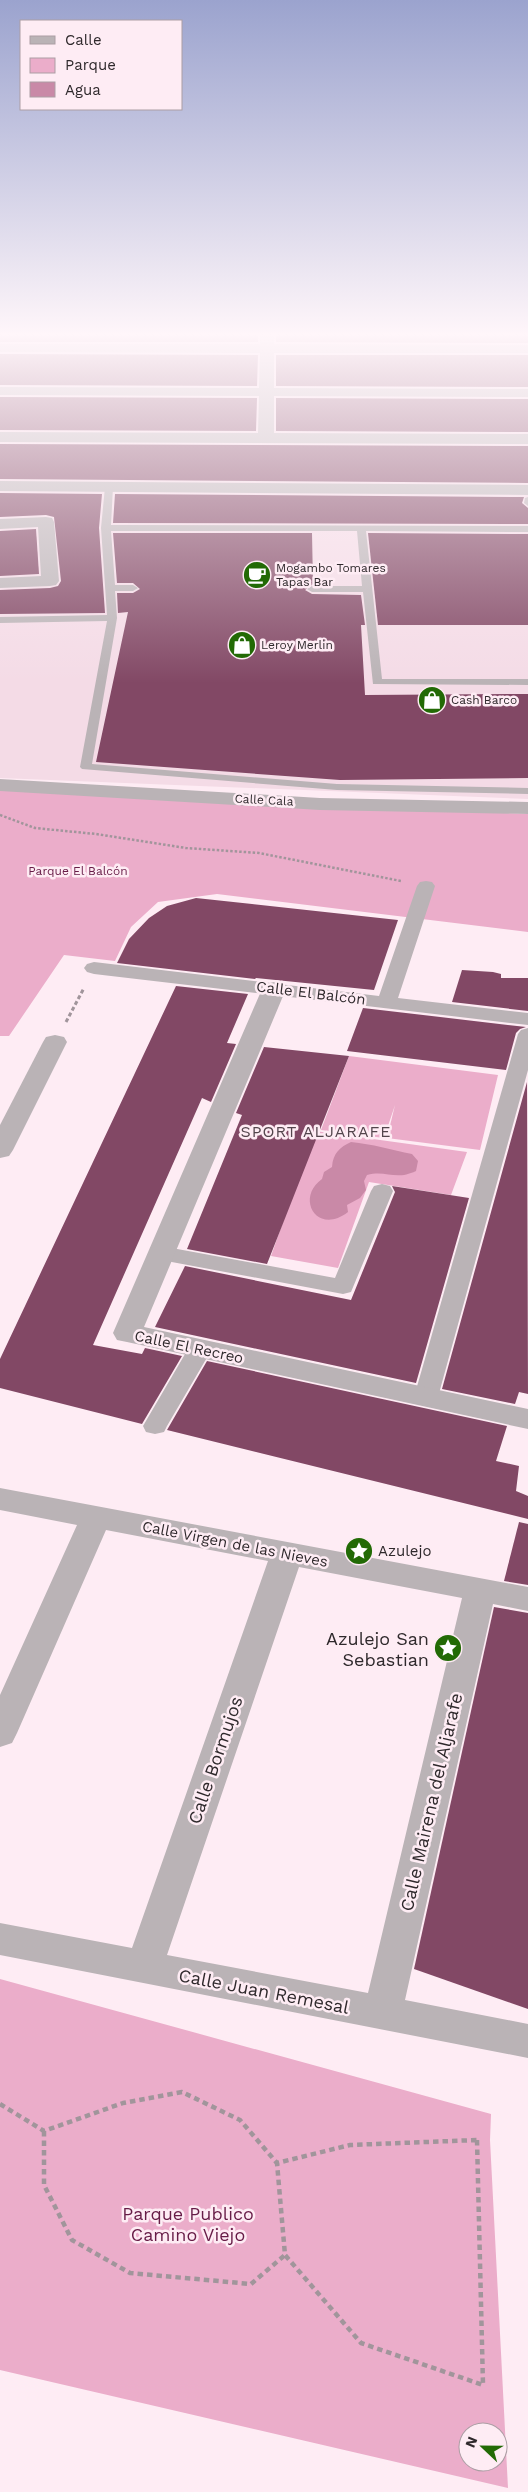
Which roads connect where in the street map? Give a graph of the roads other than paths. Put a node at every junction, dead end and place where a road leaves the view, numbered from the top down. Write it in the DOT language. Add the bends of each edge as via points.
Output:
graph roads {
  1 [pos="0,486"];
  2 [pos="109,486"];
  3 [pos="528,490"];
  4 [pos="0,524"];
  5 [pos="106,528"];
  6 [pos="361,529"];
  7 [pos="528,529"];
  8 [pos="0,583"];
  9 [pos="110,588"];
  10 [pos="133,588"];
  11 [pos="366,588"];
  12 [pos="312,589"];
  13 [pos="112,618"];
  14 [pos="0,620"];
  15 [pos="528,682"];
  16 [pos="0,785"];
  17 [pos="528,791"];
  18 [pos="528,808"];
  19 [pos="426,886"];
  20 [pos="94,968"];
  21 [pos="274,989"];
  22 [pos="387,1002"];
  23 [pos="528,1019"];
  24 [pos="528,1034"];
  25 [pos="55,1042"];
  26 [pos="0,1150"];
  27 [pos="382,1191"];
  28 [pos="161,1253"];
  29 [pos="200,1349"];
  30 [pos="426,1397"];
  31 [pos="528,1419"];
  32 [pos="155,1426"];
  33 [pos="0,1499"];
  34 [pos="96,1517"];
  35 [pos="286,1554"];
  36 [pos="480,1590"];
  37 [pos="528,1599"];
  38 [pos="0,1733"];
  39 [pos="0,1939"];
  40 [pos="144,1967"];
  41 [pos="382,2014"];
  42 [pos="528,2041"];
  1 -- 2 [label="street"];
  2 -- 3 [label="street"];
  2 -- 5 [label="lane"];
  4 -- 8 [label="street" via="46,522 50,581"];
  5 -- 6 [label="lane"];
  5 -- 9 [label="lane"];
  6 -- 7 [label="lane"];
  6 -- 11 [label="lane"];
  9 -- 10 [label="lane"];
  9 -- 13 [label="lane"];
  11 -- 12 [label="lane"];
  11 -- 15 [label="lane" via="377,682"];
  13 -- 14 [label="lane"];
  13 -- 17 [label="lane" via="86,767 337,787"];
  16 -- 18 [label="street, Calle Cala" via="320,804"];
  19 -- 22 [label="street"];
  20 -- 21 [label="street, Calle El Balcón"];
  21 -- 22 [label="street, Calle El Balcón"];
  21 -- 28 [label="street, Calle El Recreo"];
  22 -- 23 [label="street, Calle El Balcón"];
  24 -- 30 [label="street"];
  25 -- 26 [label="street"];
  27 -- 28 [label="street" via="343,1287"];
  28 -- 29 [label="street, Calle El Recreo" via="127,1333"];
  29 -- 30 [label="street, Calle El Recreo"];
  29 -- 32 [label="street"];
  30 -- 31 [label="street, Calle El Recreo"];
  33 -- 34 [label="street, Calle Virgen de las Nieves"];
  34 -- 35 [label="street, Calle Virgen de las Nieves"];
  34 -- 38 [label="street"];
  35 -- 36 [label="street, Calle Virgen de las Nieves"];
  35 -- 40 [label="street, Calle Bormujos"];
  36 -- 37 [label="street, Calle Virgen de las Nieves"];
  36 -- 41 [label="street, Calle Mairena del Aljarafe"];
  39 -- 40 [label="street, Calle Juan Remesal"];
  40 -- 41 [label="street, Calle Juan Remesal"];
  41 -- 42 [label="street, Calle Juan Remesal"];
}
